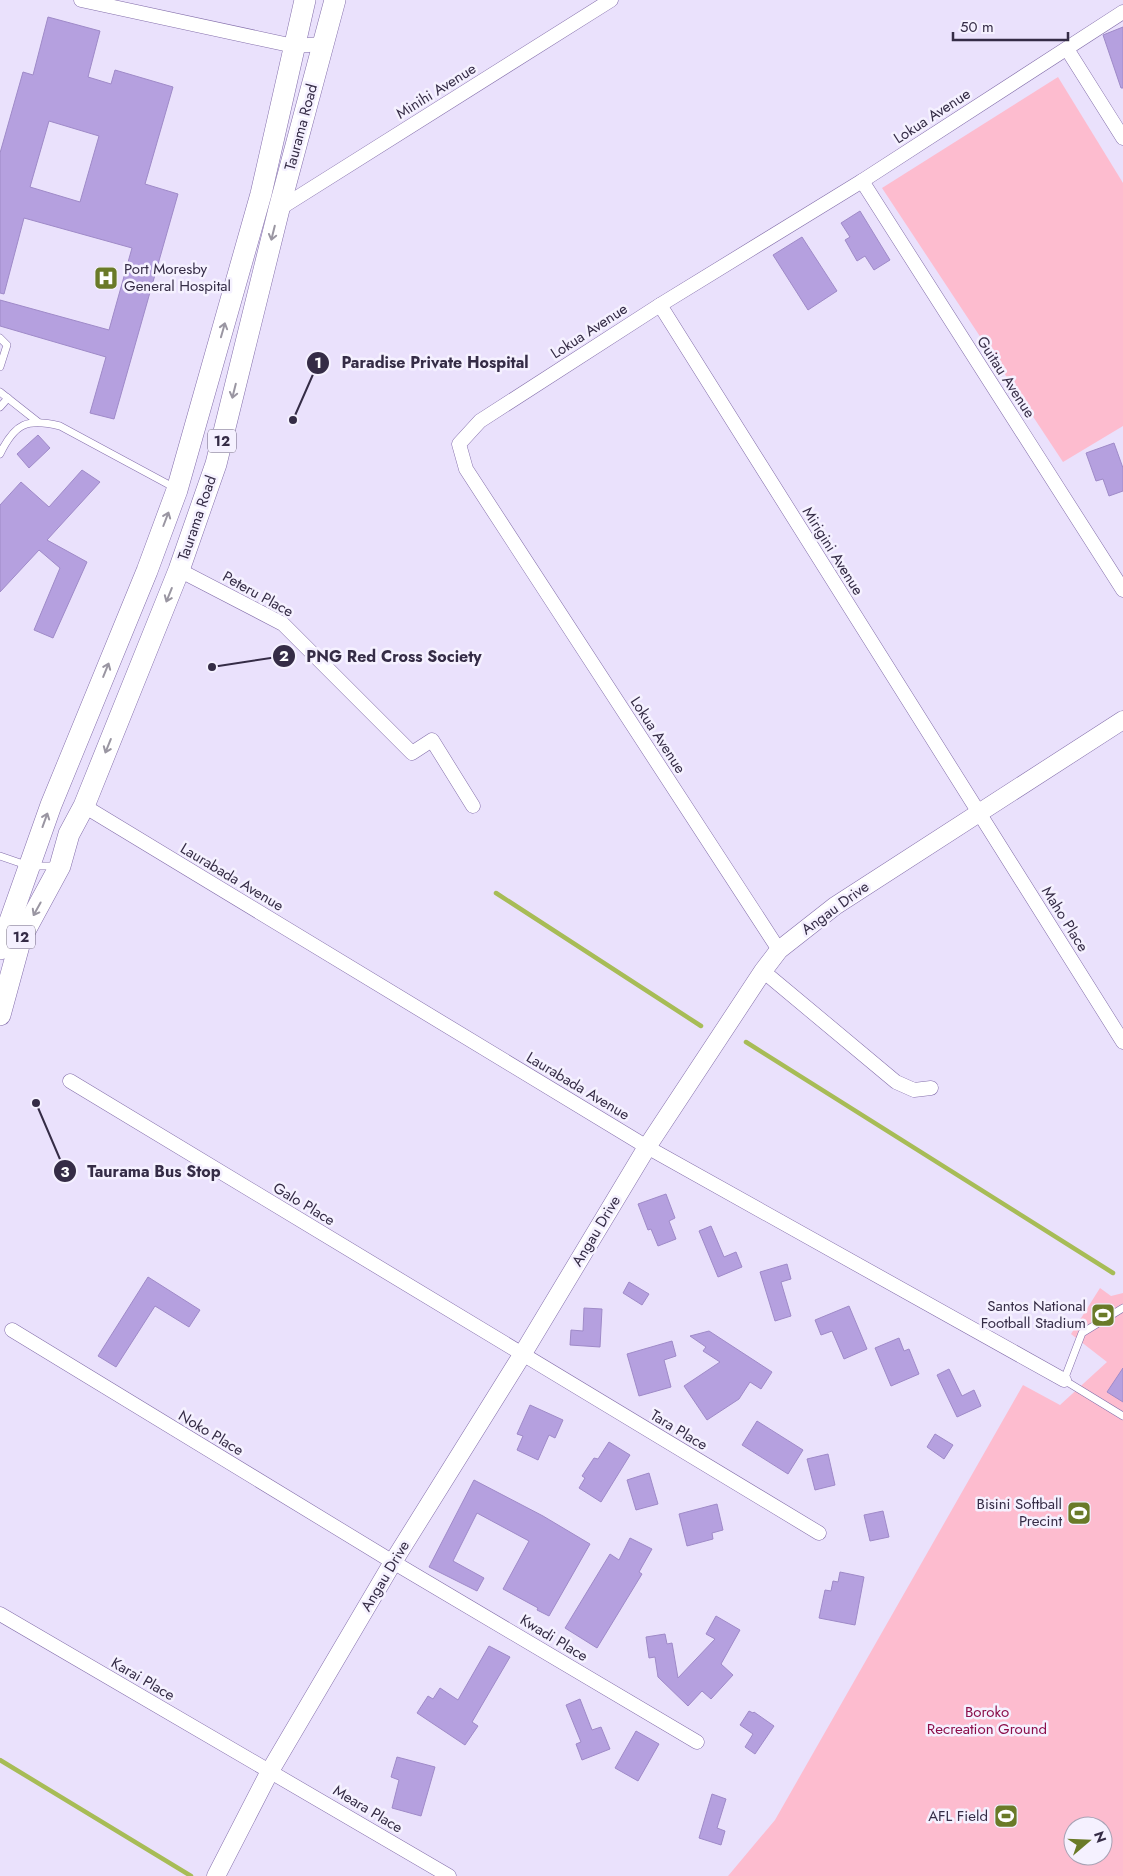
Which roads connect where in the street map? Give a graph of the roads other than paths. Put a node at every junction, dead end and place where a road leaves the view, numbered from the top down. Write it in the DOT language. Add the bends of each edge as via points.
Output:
graph roads {
  1 [pos="81,0"];
  2 [pos="305,0"];
  3 [pos="335,0"];
  4 [pos="611,0"];
  5 [pos="1123,12"];
  6 [pos="323,44"];
  7 [pos="294,46"];
  8 [pos="1067,49"];
  9 [pos="1123,138"];
  10 [pos="862,181"];
  11 [pos="278,209"];
  12 [pos="660,305"];
  13 [pos="0,338"];
  14 [pos="0,367"];
  15 [pos="0,392"];
  16 [pos="8,398"];
  17 [pos="0,407"];
  18 [pos="38,422"];
  19 [pos="0,454"];
  20 [pos="177,490"];
  21 [pos="179,570"];
  22 [pos="1123,590"];
  23 [pos="1123,720"];
  24 [pos="84,806"];
  25 [pos="473,806"];
  26 [pos="979,814"];
  27 [pos="0,856"];
  28 [pos="29,866"];
  29 [pos="60,866"];
  30 [pos="0,948"];
  31 [pos="779,950"];
  32 [pos="763,971"];
  33 [pos="0,1015"];
  34 [pos="1123,1042"];
  35 [pos="70,1081"];
  36 [pos="931,1088"];
  37 [pos="647,1147"];
  38 [pos="1123,1308"];
  39 [pos="12,1330"];
  40 [pos="522,1355"];
  41 [pos="1064,1380"];
  42 [pos="1123,1416"];
  43 [pos="819,1533"];
  44 [pos="393,1562"];
  45 [pos="0,1614"];
  46 [pos="697,1742"];
  47 [pos="270,1771"];
  48 [pos="216,1876"];
  49 [pos="449,1876"];
  1 -- 7 [label="street"];
  2 -- 7 [label="main road, Taurama Road / 12"];
  3 -- 6 [label="main road, Taurama Road / 12"];
  4 -- 11 [label="street, Minihi Avenue"];
  5 -- 8 [label="street, Lokua Avenue"];
  6 -- 7 [label="street"];
  6 -- 11 [label="main road, Taurama Road / 12"];
  20 -- 7 [label="main road, Taurama Road / 12, one-way" via="261,194"];
  8 -- 9 [label="street"];
  8 -- 10 [label="street, Lokua Avenue"];
  10 -- 12 [label="street, Lokua Avenue"];
  10 -- 22 [label="street, Guitau Avenue"];
  11 -- 21 [label="main road, Taurama Road / 12, one-way" via="216,464"];
  12 -- 26 [label="street, Mirigini Avenue"];
  12 -- 31 [label="street, Lokua Avenue" via="480,421 459,444 466,469"];
  13 -- 14 [label="lane" via="7,345"];
  15 -- 16 [label="lane"];
  16 -- 17 [label="lane"];
  16 -- 18 [label="lane"];
  18 -- 19 [label="lane" via="18,428"];
  18 -- 20 [label="lane" via="60,426"];
  28 -- 20 [label="main road, Taurama Road / 12, one-way" via="50,805"];
  21 -- 24 [label="main road, Taurama Road / 12, one-way"];
  21 -- 25 [label="street, Peteru Place" via="283,624 412,753 432,740"];
  23 -- 26 [label="street, Angau Drive"];
  24 -- 29 [label="main road, Taurama Road / 12" via="70,834"];
  24 -- 37 [label="street, Laurabada Avenue"];
  26 -- 31 [label="street, Angau Drive" via="835,906"];
  26 -- 34 [label="street, Maho Place"];
  27 -- 28 [label="lane"];
  28 -- 29 [label="lane"];
  28 -- 30 [label="main road, Taurama Road / 12"];
  29 -- 33 [label="main road, Taurama Road / 12, one-way" via="21,938"];
  31 -- 32 [label="street, Angau Drive"];
  32 -- 36 [label="street" via="896,1082 914,1090"];
  32 -- 37 [label="street, Angau Drive"];
  35 -- 40 [label="street, Galo Place"];
  37 -- 40 [label="street, Angau Drive"];
  37 -- 41 [label="street, Laurabada Avenue"];
  38 -- 41 [label="lane" via="1082,1332"];
  39 -- 44 [label="street, Noko Place"];
  40 -- 43 [label="street, Tara Place"];
  40 -- 44 [label="street, Angau Drive"];
  41 -- 42 [label="lane"];
  44 -- 46 [label="street, Kwadi Place"];
  44 -- 47 [label="street, Angau Drive"];
  45 -- 47 [label="street, Karai Place"];
  47 -- 48 [label="street, Angau Drive"];
  47 -- 49 [label="street, Meara Place"];
}
